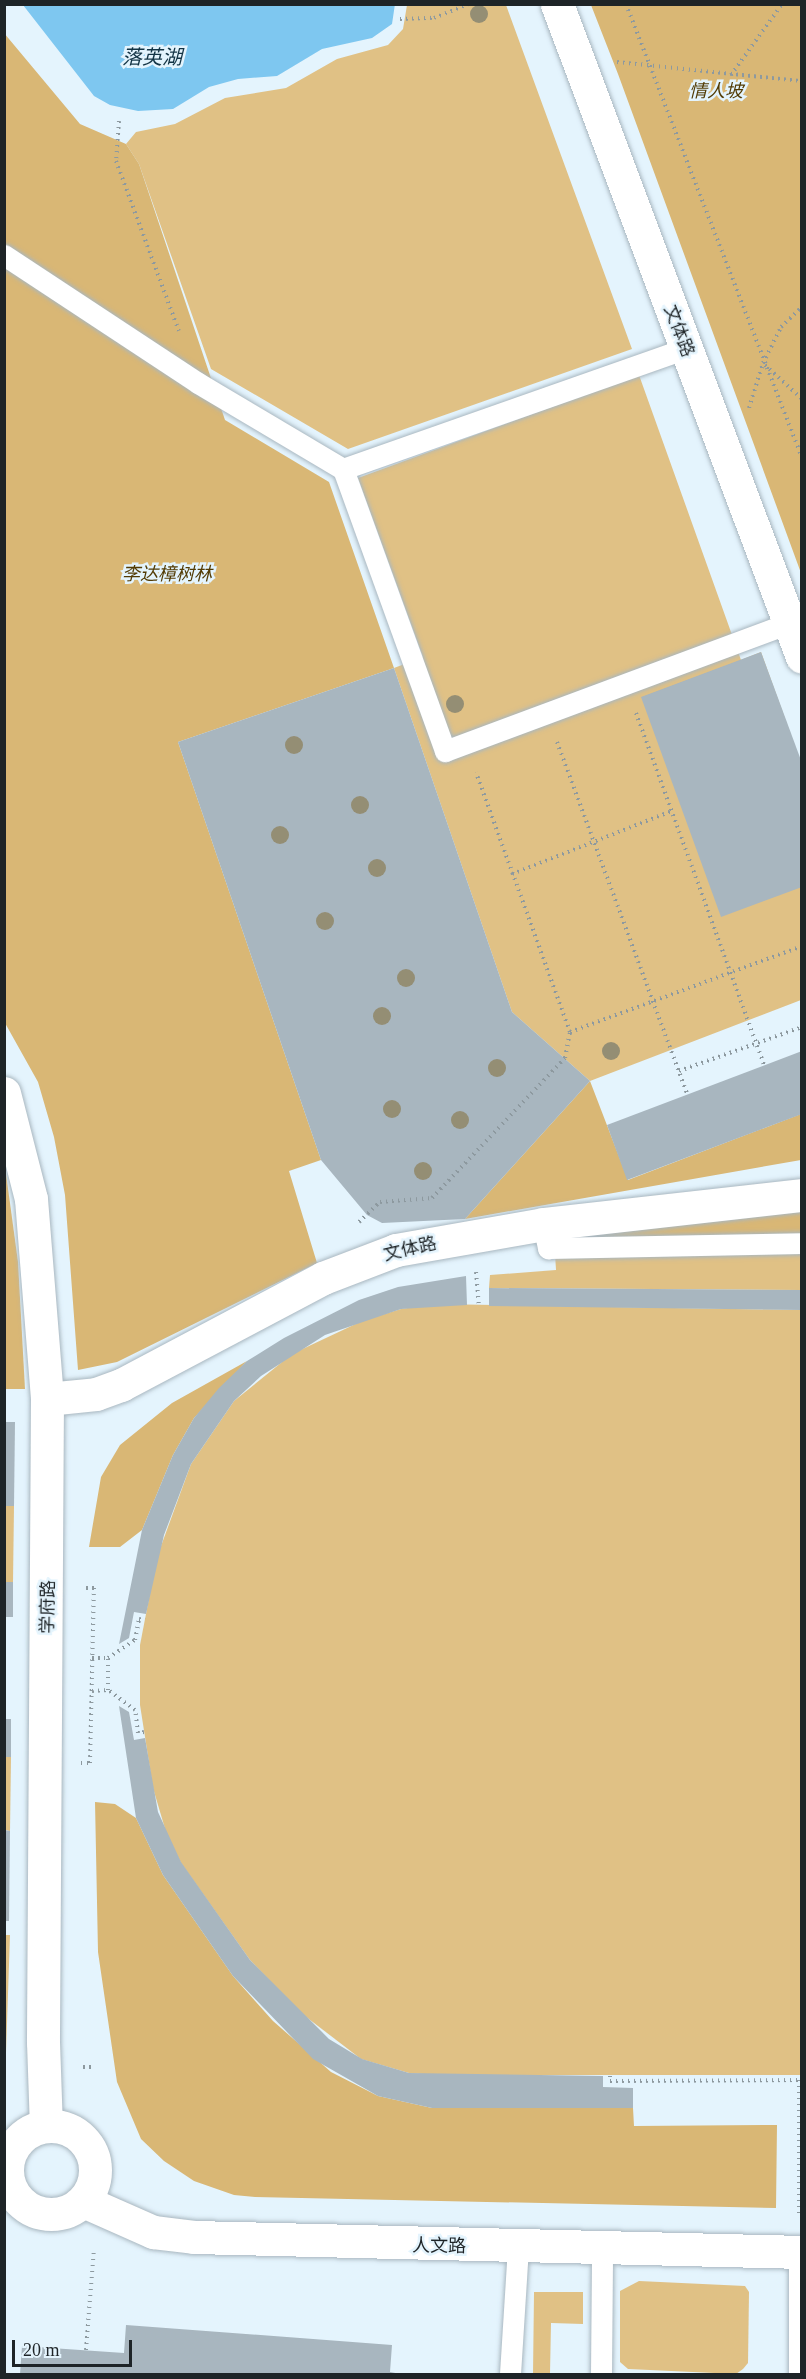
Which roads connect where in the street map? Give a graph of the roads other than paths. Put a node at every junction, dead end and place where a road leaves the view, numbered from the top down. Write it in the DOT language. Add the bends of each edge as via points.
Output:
graph roads {
  1 [pos="557,4"];
  2 [pos="5,255"];
  3 [pos="686,348"];
  4 [pos="343,470"];
  5 [pos="789,623"];
  6 [pos="801,657"];
  7 [pos="4,1093"];
  8 [pos="10,1130"];
  9 [pos="801,1195"];
  10 [pos="543,1224"];
  11 [pos="801,1243"];
  12 [pos="48,1399"];
  13 [pos="23,2134"];
  14 [pos="9,2192"];
  15 [pos="90,2205"];
  16 [pos="800,2242"];
  17 [pos="518,2248"];
  18 [pos="602,2249"];
  19 [pos="510,2374"];
  20 [pos="601,2374"];
  21 [pos="799,2374"];
  1 -- 3 [label="street, 文体路"];
  2 -- 4 [label="lane" via="198,383"];
  3 -- 4 [label="lane"];
  3 -- 5 [label="street, 文体路"];
  4 -- 5 [label="lane" via="445,751"];
  5 -- 6 [label="street, 文体路"];
  7 -- 8 [label="street, 学府路"];
  8 -- 12 [label="street, 学府路" via="39,1260"];
  9 -- 10 [label="street, 文体路"];
  10 -- 11 [label="lane" via="548,1248"];
  10 -- 12 [label="street, 文体路" via="375,1257 324,1278 120,1385 96,1394"];
  12 -- 13 [label="street, 学府路" via="43,2042"];
  13 -- 14 [label="street" via="7,2164"];
  13 -- 15 [label="street" via="76,2133 94,2157"];
  14 -- 15 [label="street" via="21,2203 46,2214"];
  15 -- 17 [label="street, 人文路" via="153,2232 194,2237"];
  16 -- 18 [label="street, 人文路"];
  16 -- 21 [label="lane"];
  17 -- 18 [label="street, 人文路"];
  17 -- 19 [label="lane"];
  18 -- 20 [label="lane"];
}
